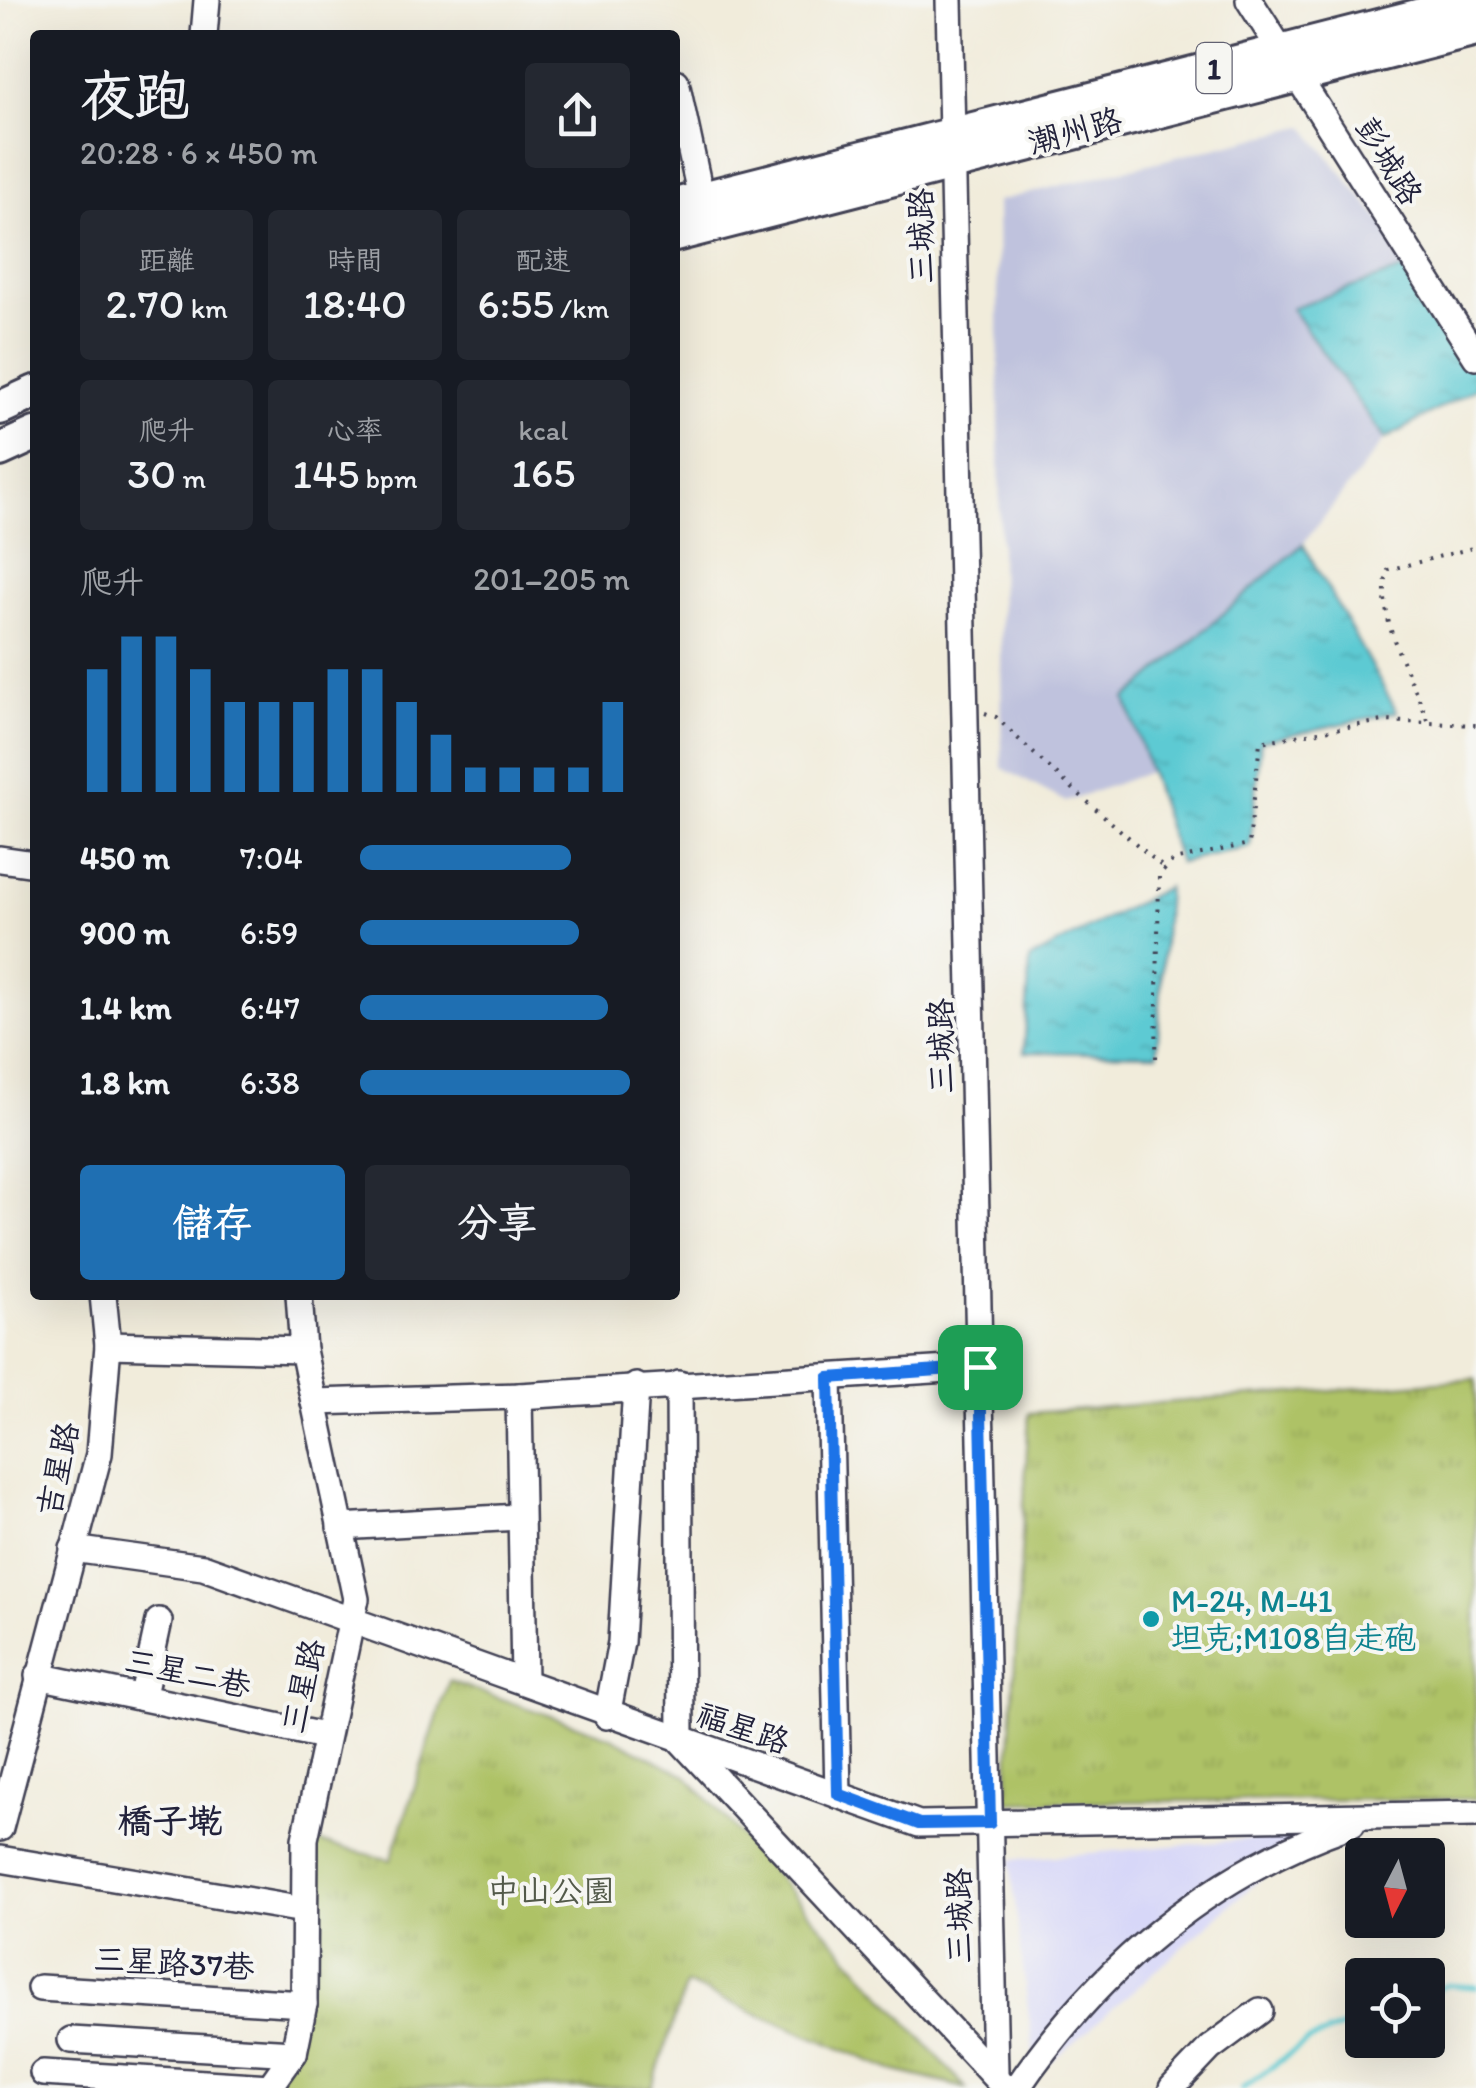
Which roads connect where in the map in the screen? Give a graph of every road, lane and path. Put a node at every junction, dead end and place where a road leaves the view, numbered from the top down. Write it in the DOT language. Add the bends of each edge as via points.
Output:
graph roads {
  1 [pos="207,0"];
  2 [pos="949,0"];
  3 [pos="1249,0"];
  4 [pos="1476,1"];
  5 [pos="204,30"];
  6 [pos="1476,30"];
  7 [pos="1289,62"];
  8 [pos="680,122"];
  9 [pos="952,149"];
  10 [pos="688,202"];
  11 [pos="680,233"];
  12 [pos="1476,357"];
  13 [pos="30,394"];
  14 [pos="0,408"];
  15 [pos="30,436"];
  16 [pos="0,450"];
  17 [pos="1476,547"];
  18 [pos="964,705"];
  19 [pos="1428,720"];
  20 [pos="1476,725"];
  21 [pos="0,859"];
  22 [pos="30,863"];
  23 [pos="1165,869"];
  24 [pos="1156,1058"];
  25 [pos="104,1300"];
  26 [pos="300,1300"];
  27 [pos="108,1345"];
  28 [pos="304,1350"];
  29 [pos="980,1367"];
  30 [pos="829,1378"];
  31 [pos="679,1384"];
  32 [pos="636,1386"];
  33 [pos="519,1396"];
  34 [pos="314,1402"];
  35 [pos="519,1517"];
  36 [pos="340,1527"];
  37 [pos="74,1548"];
  38 [pos="352,1618"];
  39 [pos="160,1621"];
  40 [pos="38,1676"];
  41 [pos="524,1680"];
  42 [pos="143,1695"];
  43 [pos="608,1716"];
  44 [pos="324,1736"];
  45 [pos="681,1740"];
  46 [pos="838,1794"];
  47 [pos="1476,1814"];
  48 [pos="1374,1816"];
  49 [pos="990,1823"];
  50 [pos="0,1828"];
  51 [pos="0,1859"];
  52 [pos="304,1910"];
  53 [pos="40,1988"];
  54 [pos="304,2004"];
  55 [pos="1260,2012"];
  56 [pos="71,2040"];
  57 [pos="294,2053"];
  58 [pos="42,2074"];
  59 [pos="1000,2080"];
  60 [pos="270,2087"];
  61 [pos="1017,2088"];
  62 [pos="1172,2088"];
  1 -- 5 [label="street"];
  2 -- 9 [label="street, 三城路"];
  3 -- 7 [label="street, 彭城路"];
  4 -- 7 [label="main road, 潮州路 / 1"];
  6 -- 7 [label="main road, 潮州路 / 1"];
  7 -- 9 [label="main road, 潮州路 / 1"];
  7 -- 12 [label="street, 彭城路"];
  8 -- 10 [label="street"];
  9 -- 10 [label="main road, 潮州路 / 1"];
  9 -- 11 [label="main road, 潮州路 / 1"];
  9 -- 18 [label="street, 三城路"];
  13 -- 14 [label="main road"];
  15 -- 16 [label="main road"];
  17 -- 19 [label="path" via="1388,570 1384,583 1391,630"];
  18 -- 23 [label="path" via="996,717"];
  18 -- 29 [label="street, 三城路"];
  19 -- 20 [label="path"];
  19 -- 23 [label="path" via="1260,742 1249,844 1173,860"];
  21 -- 22 [label="street"];
  23 -- 24 [label="path" via="1159,876"];
  25 -- 27 [label="street, 吉星路"];
  26 -- 28 [label="street, 三星路"];
  27 -- 28 [label="street"];
  27 -- 37 [label="street, 吉星路" via="99,1454"];
  28 -- 34 [label="street, 三星路"];
  29 -- 30 [label="street"];
  29 -- 49 [label="street, 三城路"];
  30 -- 31 [label="street"];
  30 -- 46 [label="street"];
  31 -- 32 [label="street"];
  31 -- 45 [label="street"];
  32 -- 33 [label="street"];
  32 -- 43 [label="street" via="622,1642"];
  33 -- 34 [label="street"];
  33 -- 35 [label="street"];
  34 -- 36 [label="street, 三星路"];
  35 -- 36 [label="street"];
  35 -- 41 [label="street"];
  36 -- 38 [label="street, 三星路" via="356,1600"];
  37 -- 38 [label="street, 福星路" via="202,1567"];
  37 -- 40 [label="street, 吉星路"];
  38 -- 41 [label="street, 福星路"];
  38 -- 44 [label="street, 三星路"];
  39 -- 42 [label="street"];
  40 -- 42 [label="street, 三星二巷"];
  40 -- 50 [label="street, 吉星路"];
  41 -- 43 [label="street, 福星路"];
  42 -- 44 [label="street, 三星二巷"];
  43 -- 45 [label="street, 福星路"];
  44 -- 52 [label="street, 三星路" via="304,1839"];
  45 -- 46 [label="street, 福星路"];
  45 -- 59 [label="street"];
  46 -- 49 [label="street, 福星路" via="919,1824"];
  47 -- 48 [label="street, 福星路"];
  48 -- 49 [label="street, 福星路"];
  48 -- 61 [label="street" via="1272,1857 1175,1916 1105,1979"];
  49 -- 59 [label="street, 三城路"];
  51 -- 52 [label="street"];
  52 -- 54 [label="street, 三星路"];
  53 -- 54 [label="street, 三星路37巷"];
  54 -- 57 [label="street, 三星路"];
  55 -- 62 [label="street" via="1210,2048"];
  56 -- 57 [label="street"];
  57 -- 60 [label="street, 三星路"];
  58 -- 60 [label="street"];
}
